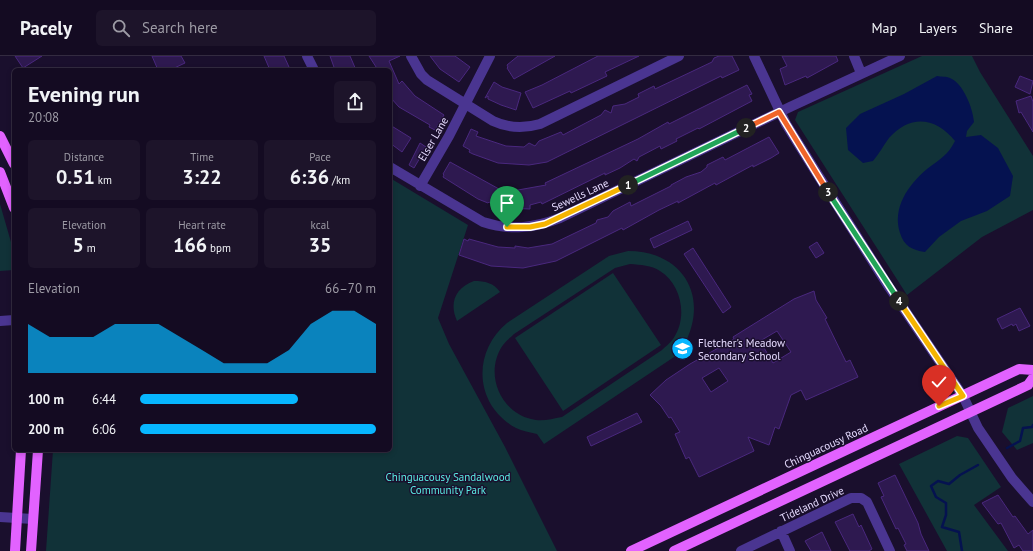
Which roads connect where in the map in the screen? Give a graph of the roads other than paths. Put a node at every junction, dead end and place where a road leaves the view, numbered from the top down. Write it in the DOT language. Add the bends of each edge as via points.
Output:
graph roads {
  1 [pos="307,56"];
  2 [pos="411,56"];
  3 [pos="490,56"];
  4 [pos="679,56"];
  5 [pos="754,56"];
  6 [pos="854,56"];
  7 [pos="900,56"];
  8 [pos="313,68"];
  9 [pos="861,72"];
  10 [pos="466,104"];
  11 [pos="779,112"];
  12 [pos="0,136"];
  13 [pos="12,160"];
  14 [pos="392,169"];
  15 [pos="0,172"];
  16 [pos="420,186"];
  17 [pos="12,203"];
  18 [pos="12,320"];
  19 [pos="0,321"];
  20 [pos="1033,370"];
  21 [pos="1033,378"];
  22 [pos="963,396"];
  23 [pos="970,412"];
  24 [pos="21,452"];
  25 [pos="38,452"];
  26 [pos="1033,502"];
  27 [pos="0,517"];
  28 [pos="15,518"];
  29 [pos="33,518"];
  30 [pos="781,532"];
  31 [pos="15,551"];
  32 [pos="31,551"];
  33 [pos="631,551"];
  34 [pos="674,551"];
  35 [pos="741,551"];
  36 [pos="790,551"];
  37 [pos="890,551"];
  1 -- 8 [label="street"];
  2 -- 10 [label="street" via="427,80"];
  3 -- 10 [label="street, Elser Lane"];
  4 -- 10 [label="street" via="532,126 523,128 498,123"];
  5 -- 11 [label="street"];
  6 -- 9 [label="street"];
  7 -- 9 [label="street, Sewells Lane"];
  9 -- 11 [label="street, Sewells Lane"];
  10 -- 16 [label="street, Elser Lane"];
  11 -- 16 [label="street, Sewells Lane" via="560,218 538,226 515,228 483,222"];
  11 -- 22 [label="street" via="889,287"];
  12 -- 13 [label="main road"];
  14 -- 16 [label="street, Sewells Lane"];
  15 -- 17 [label="main road"];
  18 -- 19 [label="street"];
  20 -- 22 [label="main road, Chinguacousy Road" via="1019,369"];
  21 -- 23 [label="main road" via="1028,385"];
  22 -- 23 [label="street"];
  22 -- 33 [label="main road, Chinguacousy Road"];
  23 -- 26 [label="street" via="1008,472"];
  23 -- 34 [label="main road"];
  24 -- 28 [label="main road"];
  25 -- 29 [label="main road"];
  27 -- 28 [label="street"];
  28 -- 29 [label="street"];
  28 -- 31 [label="main road"];
  29 -- 32 [label="main road"];
  30 -- 35 [label="street, Tideland Drive"];
  30 -- 36 [label="street"];
  30 -- 37 [label="street, Tideland Drive" via="851,498 861,498 867,502"];
}
